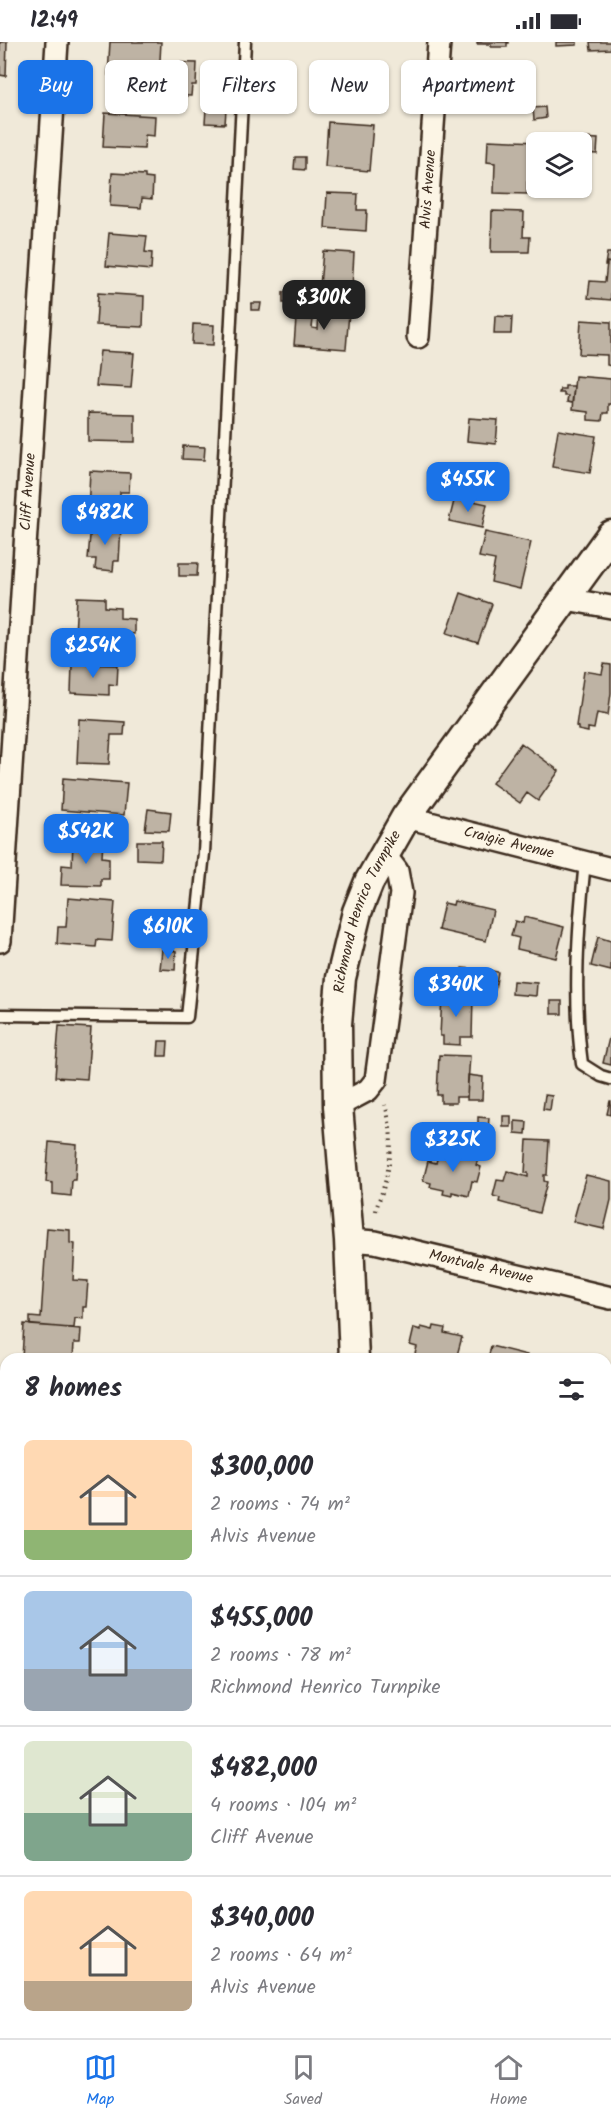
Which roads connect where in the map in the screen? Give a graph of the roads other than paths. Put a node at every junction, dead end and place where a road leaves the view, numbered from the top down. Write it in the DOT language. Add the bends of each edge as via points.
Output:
graph roads {
  1 [pos="57,42"];
  2 [pos="245,42"];
  3 [pos="439,42"];
  4 [pos="418,337"];
  5 [pos="611,535"];
  6 [pos="566,599"];
  7 [pos="611,607"];
  8 [pos="406,817"];
  9 [pos="384,854"];
  10 [pos="585,862"];
  11 [pos="611,869"];
  12 [pos="0,941"];
  13 [pos="0,1015"];
  14 [pos="611,1078"];
  15 [pos="338,1106"];
  16 [pos="349,1240"];
  17 [pos="611,1298"];
  18 [pos="354,1353"];
  1 -- 12 [label="street, Cliff Avenue"];
  2 -- 13 [label="lane" via="204,853 187,1017"];
  3 -- 4 [label="street, Alvis Avenue"];
  5 -- 6 [label="street, Richmond Henrico Turnpike"];
  6 -- 7 [label="street"];
  6 -- 8 [label="street, Richmond Henrico Turnpike"];
  8 -- 9 [label="street, Richmond Henrico Turnpike"];
  8 -- 10 [label="street, Craigie Avenue"];
  9 -- 15 [label="street, Richmond Henrico Turnpike" via="357,912 341,978"];
  9 -- 15 [label="street" via="397,871 401,893 376,1080 368,1090"];
  10 -- 11 [label="street, Craigie Avenue"];
  10 -- 14 [label="lane" via="578,943 577,1029 582,1064"];
  15 -- 16 [label="street, Richmond Henrico Turnpike"];
  16 -- 17 [label="street, Montvale Avenue" via="375,1242"];
  16 -- 18 [label="street, Richmond Henrico Turnpike"];
}
